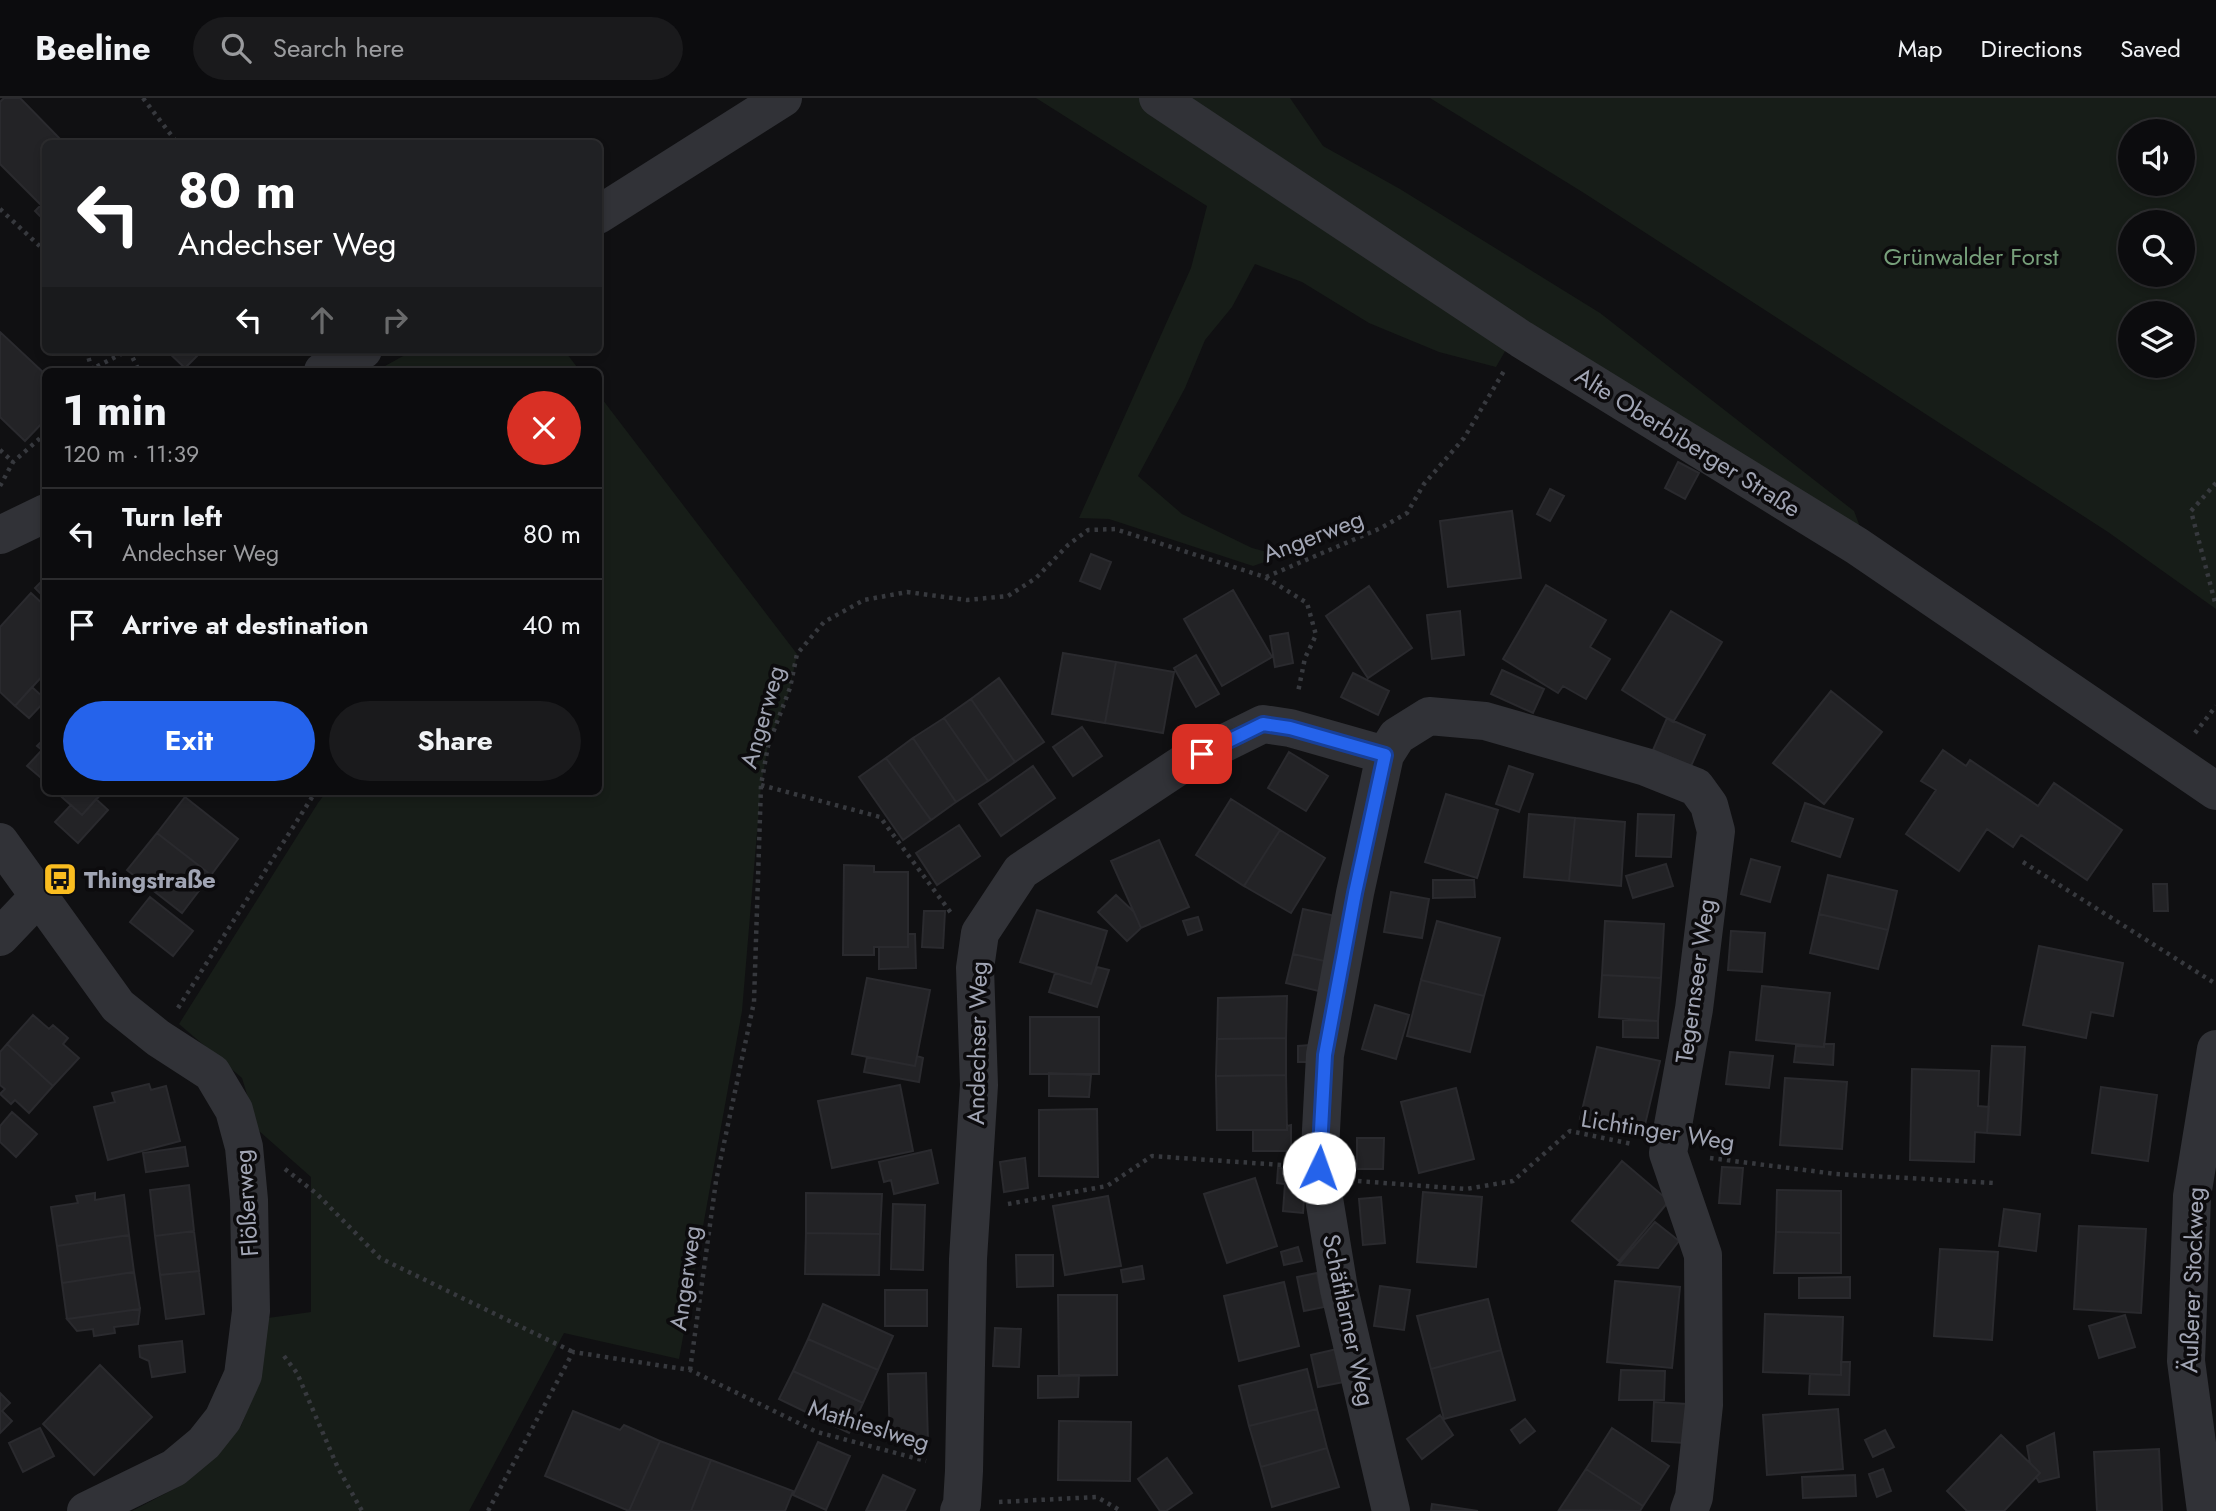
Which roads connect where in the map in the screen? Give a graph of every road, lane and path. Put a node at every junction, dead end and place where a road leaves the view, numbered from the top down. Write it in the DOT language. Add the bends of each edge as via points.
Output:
graph roads {
  1 [pos="143,98"];
  2 [pos="783,98"];
  3 [pos="1158,98"];
  4 [pos="175,140"];
  5 [pos="0,209"];
  6 [pos="602,212"];
  7 [pos="42,248"];
  8 [pos="1521,339"];
  9 [pos="121,354"];
  10 [pos="355,354"];
  11 [pos="95,368"];
  12 [pos="329,368"];
  13 [pos="42,437"];
  14 [pos="0,450"];
  15 [pos="13,462"];
  16 [pos="2216,483"];
  17 [pos="0,486"];
  18 [pos="42,515"];
  19 [pos="0,535"];
  20 [pos="1265,577"];
  21 [pos="2216,606"];
  22 [pos="1290,728"];
  23 [pos="1385,755"];
  24 [pos="761,785"];
  25 [pos="2216,791"];
  26 [pos="313,795"];
  27 [pos="0,842"];
  28 [pos="2023,862"];
  29 [pos="39,896"];
  30 [pos="980,933"];
  31 [pos="0,937"];
  32 [pos="2216,984"];
  33 [pos="158,1038"];
  34 [pos="2216,1049"];
  35 [pos="244,1147"];
  36 [pos="1668,1153"];
  37 [pos="1319,1168"];
  38 [pos="1995,1183"];
  39 [pos="971,1211"];
  40 [pos="251,1311"];
  41 [pos="573,1352"];
  42 [pos="2201,1363"];
  43 [pos="690,1370"];
  44 [pos="962,1495"];
  45 [pos="86,1511"];
  46 [pos="362,1511"];
  47 [pos="488,1511"];
  48 [pos="1121,1511"];
  49 [pos="1391,1511"];
  50 [pos="1689,1511"];
  51 [pos="2206,1511"];
  1 -- 4 [label="path"];
  2 -- 6 [label="street"];
  3 -- 8 [label="street, Alte Oberbiberger Straße"];
  5 -- 7 [label="path"];
  8 -- 20 [label="path, Angerweg" via="1464,438 1424,484 1407,513"];
  8 -- 25 [label="street, Alte Oberbiberger Straße" via="1857,546"];
  9 -- 11 [label="path"];
  10 -- 12 [label="street"];
  13 -- 15 [label="path"];
  14 -- 15 [label="path"];
  15 -- 17 [label="path"];
  16 -- 21 [label="path" via="2191,511"];
  18 -- 19 [label="street"];
  20 -- 22 [label="path" via="1307,603 1316,635 1305,658"];
  20 -- 24 [label="path, Angerweg" via="1115,529 1088,530 1036,578 1008,596 967,600 907,592 864,600 824,622 797,654 790,688 768,746"];
  22 -- 23 [label="street, Andechser Weg"];
  22 -- 30 [label="street, Andechser Weg" via="1263,724 1184,763 1088,826 1021,871"];
  23 -- 36 [label="street, Tegernseer Weg" via="1397,736 1429,716 1485,721 1646,768 1696,787 1709,805 1716,831 1694,1009"];
  23 -- 37 [label="street, Schäftlarner Weg" via="1325,1055"];
  24 -- 30 [label="path" via="880,817 955,919"];
  24 -- 43 [label="path, Angerweg" via="754,1002 716,1181"];
  26 -- 33 [label="path"];
  27 -- 29 [label="street, Flößerweg"];
  28 -- 32 [label="path"];
  29 -- 31 [label="street"];
  29 -- 33 [label="street, Flößerweg" via="118,1006"];
  30 -- 39 [label="street, Andechser Weg" via="975,968 979,1085"];
  33 -- 35 [label="street, Flößerweg" via="212,1073 234,1110"];
  34 -- 42 [label="street, Äußerer Stockweg" via="2192,1196"];
  35 -- 40 [label="street, Flößerweg"];
  35 -- 41 [label="path" via="280,1165 317,1194 380,1258"];
  36 -- 37 [label="path, Lichtinger Weg" via="1570,1130 1513,1181 1466,1189 1345,1180"];
  36 -- 38 [label="path, Lichtinger Weg" via="1836,1174"];
  36 -- 50 [label="street, Tegernseer Weg" via="1703,1255 1704,1405"];
  37 -- 39 [label="path, Lichtinger Weg" via="1152,1156 1107,1186"];
  37 -- 49 [label="street, Schäftlarner Weg" via="1339,1289"];
  39 -- 44 [label="street, Andechser Weg"];
  40 -- 45 [label="street, Flößerweg" via="243,1375 223,1419 204,1443 174,1468"];
  40 -- 46 [label="path" via="297,1373"];
  41 -- 43 [label="path"];
  41 -- 47 [label="path"];
  42 -- 51 [label="street, Äußerer Stockweg"];
  43 -- 44 [label="path, Mathieslweg"];
  44 -- 48 [label="path, Mathieslweg" via="1097,1497"];
}
